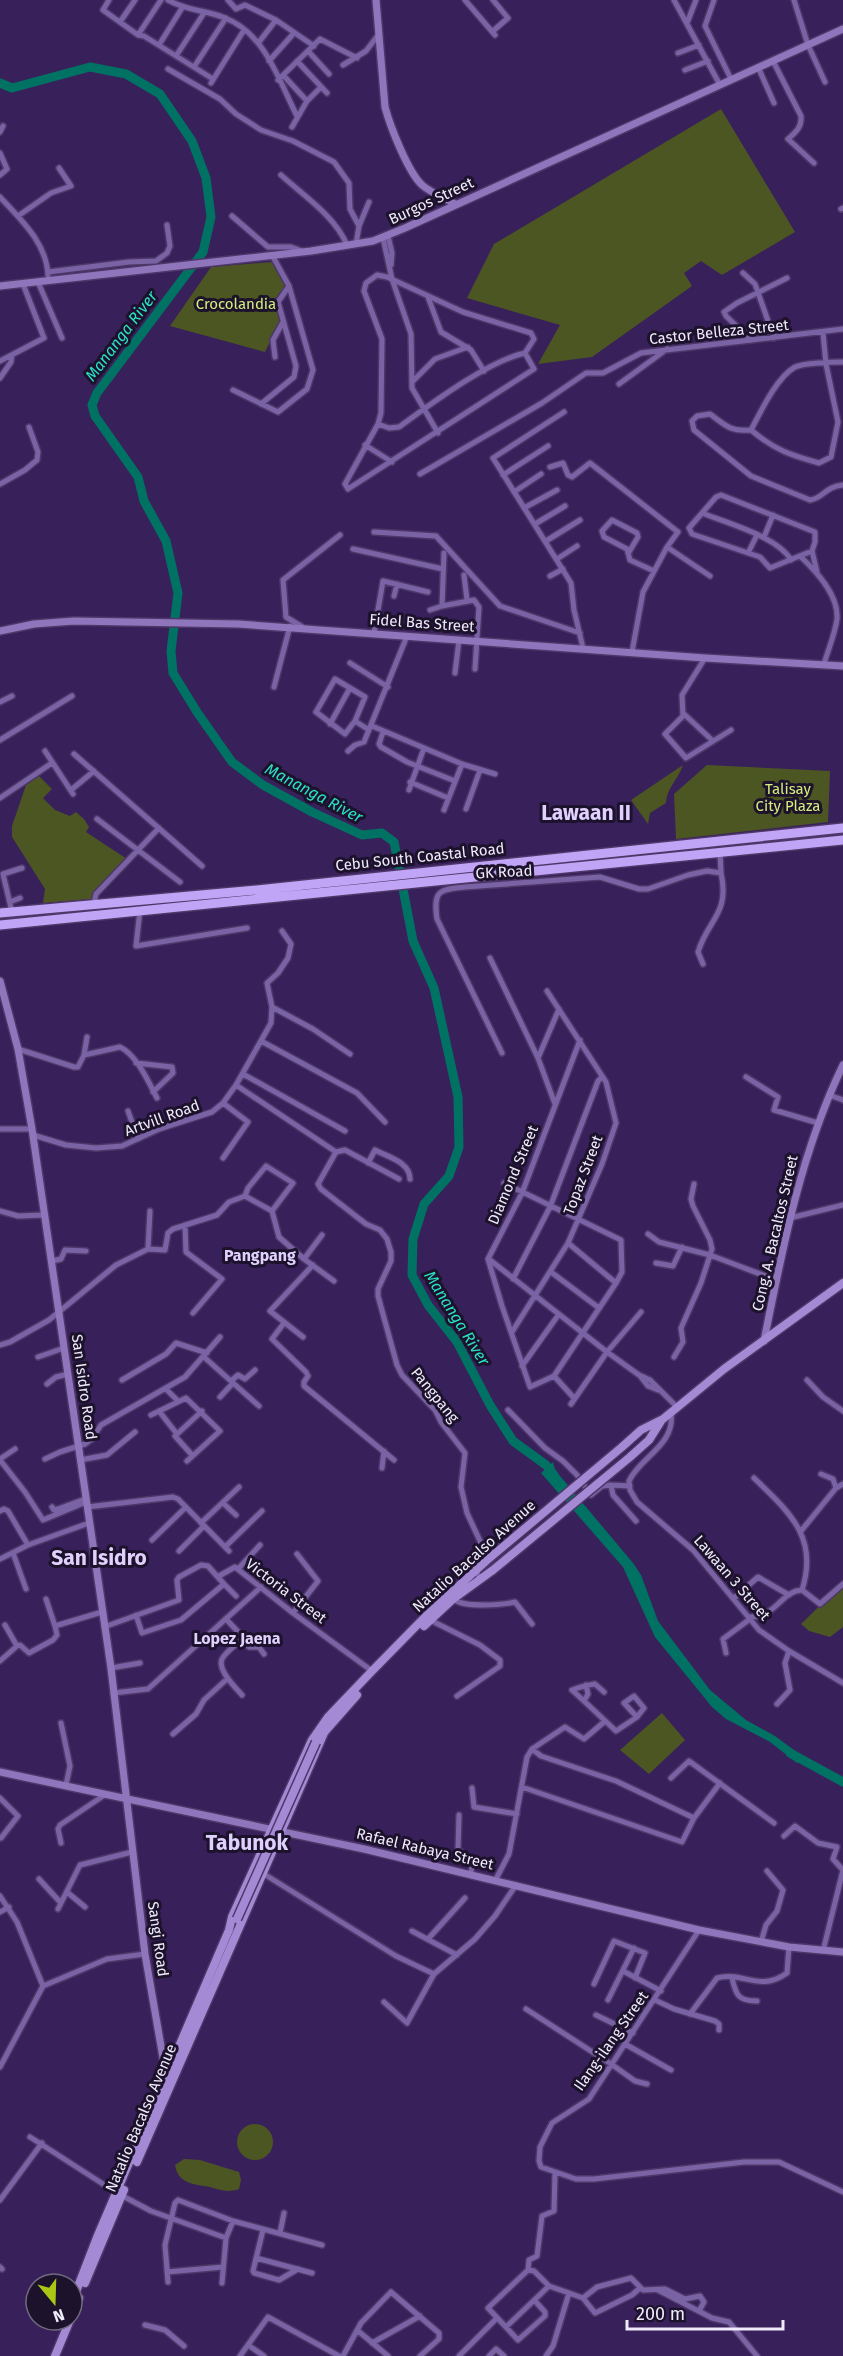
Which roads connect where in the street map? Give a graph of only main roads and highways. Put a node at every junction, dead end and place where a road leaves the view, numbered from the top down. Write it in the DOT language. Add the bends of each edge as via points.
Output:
graph roads {
  1 [pos="843,828"];
  2 [pos="843,840"];
  3 [pos="506,868"];
  4 [pos="257,894"];
  5 [pos="0,913"];
  6 [pos="0,925"];
  7 [pos="843,1283"];
  8 [pos="663,1419"];
  9 [pos="478,1575"];
  10 [pos="321,1731"];
  11 [pos="233,1931"];
  12 [pos="119,2194"];
  13 [pos="84,2274"];
  14 [pos="84,2284"];
  15 [pos="59,2332"];
  16 [pos="65,2332"];
  17 [pos="49,2356"];
  18 [pos="55,2356"];
  1 -- 3 [label="highway, Cebu South Coastal Road"];
  2 -- 3 [label="highway, Cebu South Coastal Road"];
  3 -- 4 [label="highway, Cebu South Coastal Road"];
  4 -- 5 [label="highway, Cebu South Coastal Road" via="11,907"];
  4 -- 6 [label="highway, Cebu South Coastal Road"];
  7 -- 8 [label="main road, Natalio Bacalso Avenue"];
  8 -- 9 [label="main road, Natalio Bacalso Avenue, bridge" via="641,1430 486,1561"];
  8 -- 9 [label="main road, Natalio Bacalso Avenue, bridge" via="649,1440 630,1457 493,1570"];
  9 -- 10 [label="main road, Natalio Bacalso Avenue"];
  9 -- 10 [label="main road, Natalio Bacalso Avenue" via="426,1616"];
  10 -- 11 [label="main road, Natalio Bacalso Avenue, bridge"];
  10 -- 11 [label="main road, Natalio Bacalso Avenue" via="264,1874"];
  10 -- 11 [label="main road, Natalio Bacalso Avenue" via="232,1917"];
  11 -- 12 [label="main road, Natalio Bacalso Avenue"];
  12 -- 13 [label="main road, Natalio Bacalso Avenue"];
  12 -- 14 [label="main road, Natalio Bacalso Avenue"];
  15 -- 17 [label="main road"];
  16 -- 18 [label="main road"];
}
